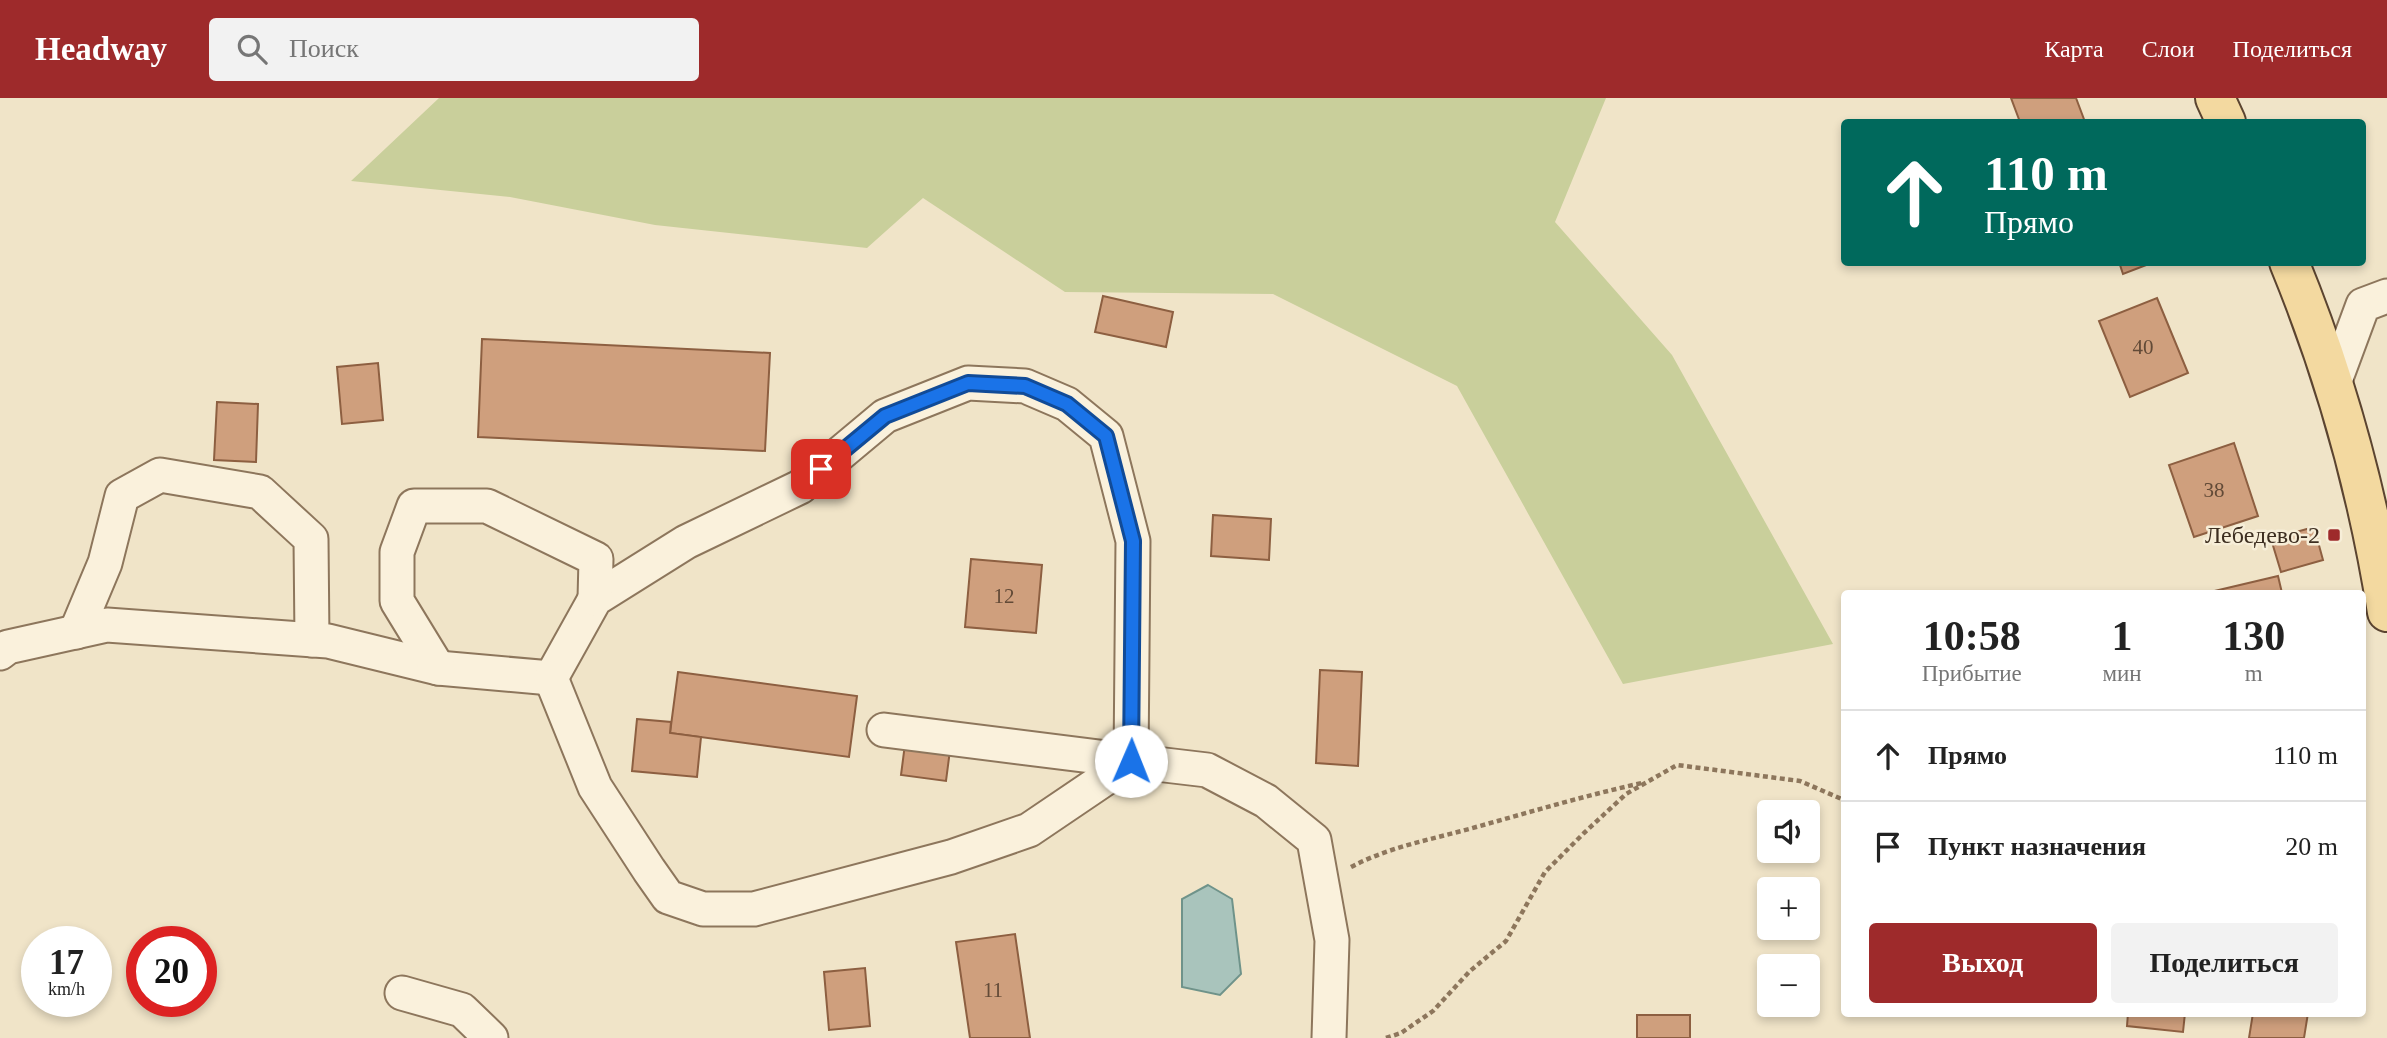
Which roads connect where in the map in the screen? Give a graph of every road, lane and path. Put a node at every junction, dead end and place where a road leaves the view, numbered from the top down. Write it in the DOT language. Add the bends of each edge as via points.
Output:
graph roads {
  1 [pos="2215,98"];
  2 [pos="2225,119"];
  3 [pos="2290,266"];
  4 [pos="2387,296"];
  5 [pos="2333,386"];
  6 [pos="595,599"];
  7 [pos="2387,612"];
  8 [pos="76,632"];
  9 [pos="312,640"];
  10 [pos="0,653"];
  11 [pos="439,668"];
  12 [pos="551,678"];
  13 [pos="884,730"];
  14 [pos="1131,761"];
  15 [pos="1649,781"];
  16 [pos="1841,799"];
  17 [pos="1323,893"];
  18 [pos="402,993"];
  19 [pos="491,1038"];
  20 [pos="1329,1038"];
  21 [pos="1386,1038"];
  1 -- 2 [label="main road"];
  3 -- 5 [label="main road"];
  4 -- 5 [label="street" via="2363,305"];
  5 -- 7 [label="main road" via="2359,477"];
  6 -- 11 [label="street" via="596,559 568,544 487,506 414,506 397,552 397,601"];
  6 -- 12 [label="street"];
  6 -- 14 [label="street" via="686,542 800,487 885,416 968,383 1025,386 1067,404 1106,436 1133,541"];
  8 -- 9 [label="street" via="107,625"];
  8 -- 9 [label="street" via="105,563 122,496 160,475 260,492 311,539"];
  8 -- 10 [label="street" via="8,646"];
  9 -- 11 [label="street"];
  11 -- 12 [label="street"];
  12 -- 14 [label="street" via="595,787 649,870 668,897 703,909 754,909 951,857 1016,835"];
  13 -- 14 [label="street"];
  14 -- 17 [label="street" via="1207,771 1266,801 1314,840"];
  15 -- 16 [label="path" via="1677,765 1800,781"];
  15 -- 17 [label="path" via="1408,843 1353,866"];
  15 -- 21 [label="path" via="1626,794 1545,872 1506,941 1469,971 1433,1011"];
  17 -- 20 [label="street" via="1332,940"];
  18 -- 19 [label="street" via="462,1010"];
}
